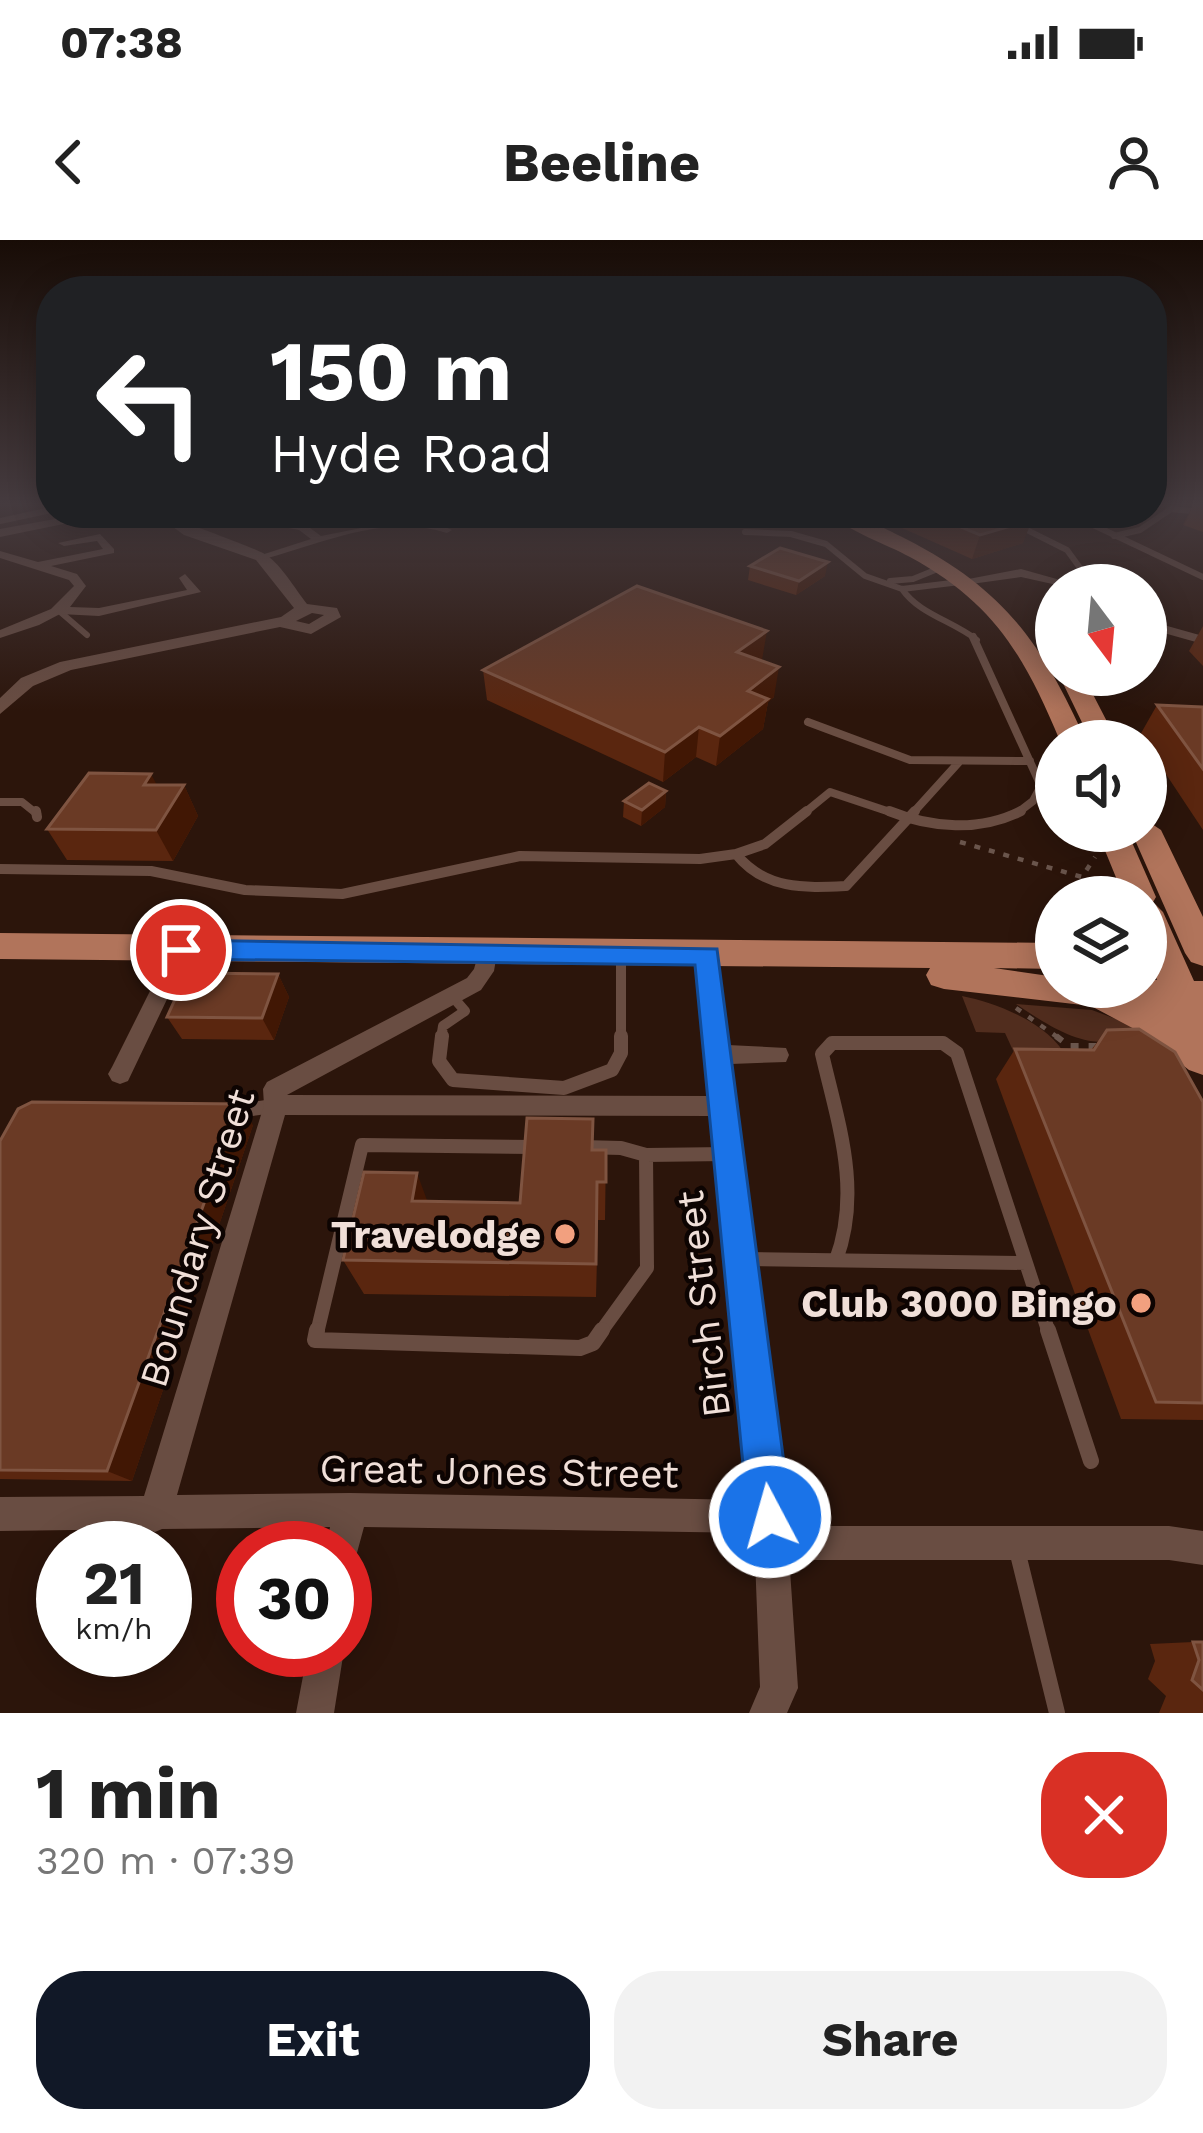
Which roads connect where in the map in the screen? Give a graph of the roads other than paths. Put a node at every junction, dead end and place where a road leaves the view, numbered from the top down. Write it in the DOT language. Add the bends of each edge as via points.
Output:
graph roads {
  1 [pos="62,574"];
  2 [pos="275,574"];
  3 [pos="865,574"];
  4 [pos="926,574"];
  5 [pos="958,574"];
  6 [pos="964,574"];
  7 [pos="1015,574"];
  8 [pos="185,578"];
  9 [pos="974,579"];
  10 [pos="875,581"];
  11 [pos="902,590"];
  12 [pos="195,592"];
  13 [pos="206,607"];
  14 [pos="303,609"];
  15 [pos="58,610"];
  16 [pos="285,621"];
  17 [pos="1035,626"];
  18 [pos="1167,630"];
  19 [pos="4,633"];
  20 [pos="87,635"];
  21 [pos="1203,640"];
  22 [pos="14,650"];
  23 [pos="0,706"];
  24 [pos="1062,720"];
  25 [pos="808,722"];
  26 [pos="1030,761"];
  27 [pos="959,762"];
  28 [pos="0,802"];
  29 [pos="38,817"];
  30 [pos="907,818"];
  31 [pos="1156,852"];
  32 [pos="736,854"];
  33 [pos="0,869"];
  34 [pos="1173,887"];
  35 [pos="1203,914"];
  36 [pos="0,946"];
  37 [pos="181,950"];
  38 [pos="487,953"];
  39 [pos="622,954"];
  40 [pos="1203,954"];
  41 [pos="1035,955"];
  42 [pos="707,956"];
  43 [pos="955,956"];
  44 [pos="828,957"];
  45 [pos="1035,969"];
  46 [pos="1176,975"];
  47 [pos="1035,984"];
  48 [pos="452,996"];
  49 [pos="1127,1008"];
  50 [pos="1203,1043"];
  51 [pos="719,1054"];
  52 [pos="778,1055"];
  53 [pos="1203,1059"];
  54 [pos="120,1074"];
  55 [pos="276,1105"];
  56 [pos="722,1106"];
  57 [pos="225,1112"];
  58 [pos="550,1147"];
  59 [pos="574,1147"];
  60 [pos="727,1154"];
  61 [pos="646,1155"];
  62 [pos="740,1259"];
  63 [pos="836,1260"];
  64 [pos="1026,1263"];
  65 [pos="1091,1461"];
  66 [pos="350,1510"];
  67 [pos="0,1514"];
  68 [pos="155,1515"];
  69 [pos="770,1517"];
  70 [pos="348,1521"];
  71 [pos="1015,1543"];
  72 [pos="1203,1548"];
  73 [pos="321,1677"];
  74 [pos="315,1713"];
  75 [pos="768,1713"];
  76 [pos="1057,1713"];
  1 -- 15 [label="street" via="80,586"];
  2 -- 14 [label="street"];
  3 -- 10 [label="lane"];
  4 -- 10 [label="lane"];
  5 -- 9 [label="highway"];
  6 -- 9 [label="highway"];
  7 -- 9 [label="street"];
  8 -- 12 [label="street"];
  9 -- 11 [label="lane"];
  9 -- 17 [label="highway" via="1016,602"];
  9 -- 24 [label="highway" via="1021,640"];
  10 -- 11 [label="lane"];
  11 -- 26 [label="lane" via="912,604 979,642"];
  12 -- 13 [label="street"];
  12 -- 15 [label="street" via="99,612"];
  14 -- 16 [label="street"];
  14 -- 16 [label="street" via="333,617 303,629"];
  15 -- 19 [label="street"];
  15 -- 20 [label="lane"];
  16 -- 23 [label="street" via="65,666 27,682"];
  18 -- 21 [label="street"];
  19 -- 22 [label="street"];
  25 -- 27 [label="lane" via="892,755"];
  26 -- 27 [label="lane"];
  26 -- 30 [label="lane" via="1041,785 1012,815 948,825"];
  27 -- 30 [label="lane"];
  28 -- 29 [label="lane" via="22,802"];
  30 -- 32 [label="lane" via="846,794 824,794 765,844"];
  30 -- 32 [label="lane" via="846,886 760,880"];
  31 -- 34 [label="highway"];
  32 -- 33 [label="lane" via="520,856 342,894 245,890 151,871"];
  34 -- 35 [label="highway"];
  34 -- 40 [label="highway"];
  36 -- 37 [label="highway"];
  37 -- 38 [label="highway"];
  37 -- 54 [label="street"];
  38 -- 39 [label="highway"];
  38 -- 48 [label="street, Boundary Street" via="474,984"];
  39 -- 42 [label="highway"];
  39 -- 48 [label="lane" via="621,1053 612,1070 564,1088 453,1079 439,1061 443,1026 465,1011"];
  40 -- 46 [label="highway"];
  41 -- 43 [label="highway"];
  42 -- 44 [label="highway"];
  42 -- 51 [label="street, Birch Street"];
  43 -- 44 [label="highway"];
  43 -- 45 [label="highway"];
  44 -- 47 [label="highway"];
  46 -- 50 [label="highway"];
  48 -- 55 [label="street, Boundary Street" via="274,1089"];
  49 -- 53 [label="highway"];
  51 -- 52 [label="street"];
  51 -- 56 [label="street, Birch Street"];
  55 -- 56 [label="street"];
  55 -- 57 [label="lane"];
  55 -- 68 [label="street, Boundary Street"];
  56 -- 60 [label="street, Birch Street"];
  58 -- 61 [label="lane" via="362,1144 315,1340 593,1343 647,1268"];
  59 -- 61 [label="lane"];
  60 -- 61 [label="lane"];
  60 -- 62 [label="street, Birch Street"];
  62 -- 63 [label="lane"];
  62 -- 69 [label="street, Birch Street"];
  63 -- 64 [label="lane"];
  63 -- 64 [label="lane" via="850,1232 852,1202 822,1054 832,1042 943,1043 957,1053"];
  64 -- 65 [label="lane"];
  66 -- 68 [label="street, Great Jones Street"];
  66 -- 69 [label="street, Great Jones Street"];
  66 -- 70 [label="street"];
  67 -- 68 [label="street, Great Jones Street"];
  69 -- 71 [label="street, Great Jones Street" via="801,1543"];
  69 -- 75 [label="street, Birch Street" via="779,1688"];
  71 -- 72 [label="street, Great Jones Street"];
  71 -- 76 [label="lane"];
  73 -- 74 [label="street"];
}
